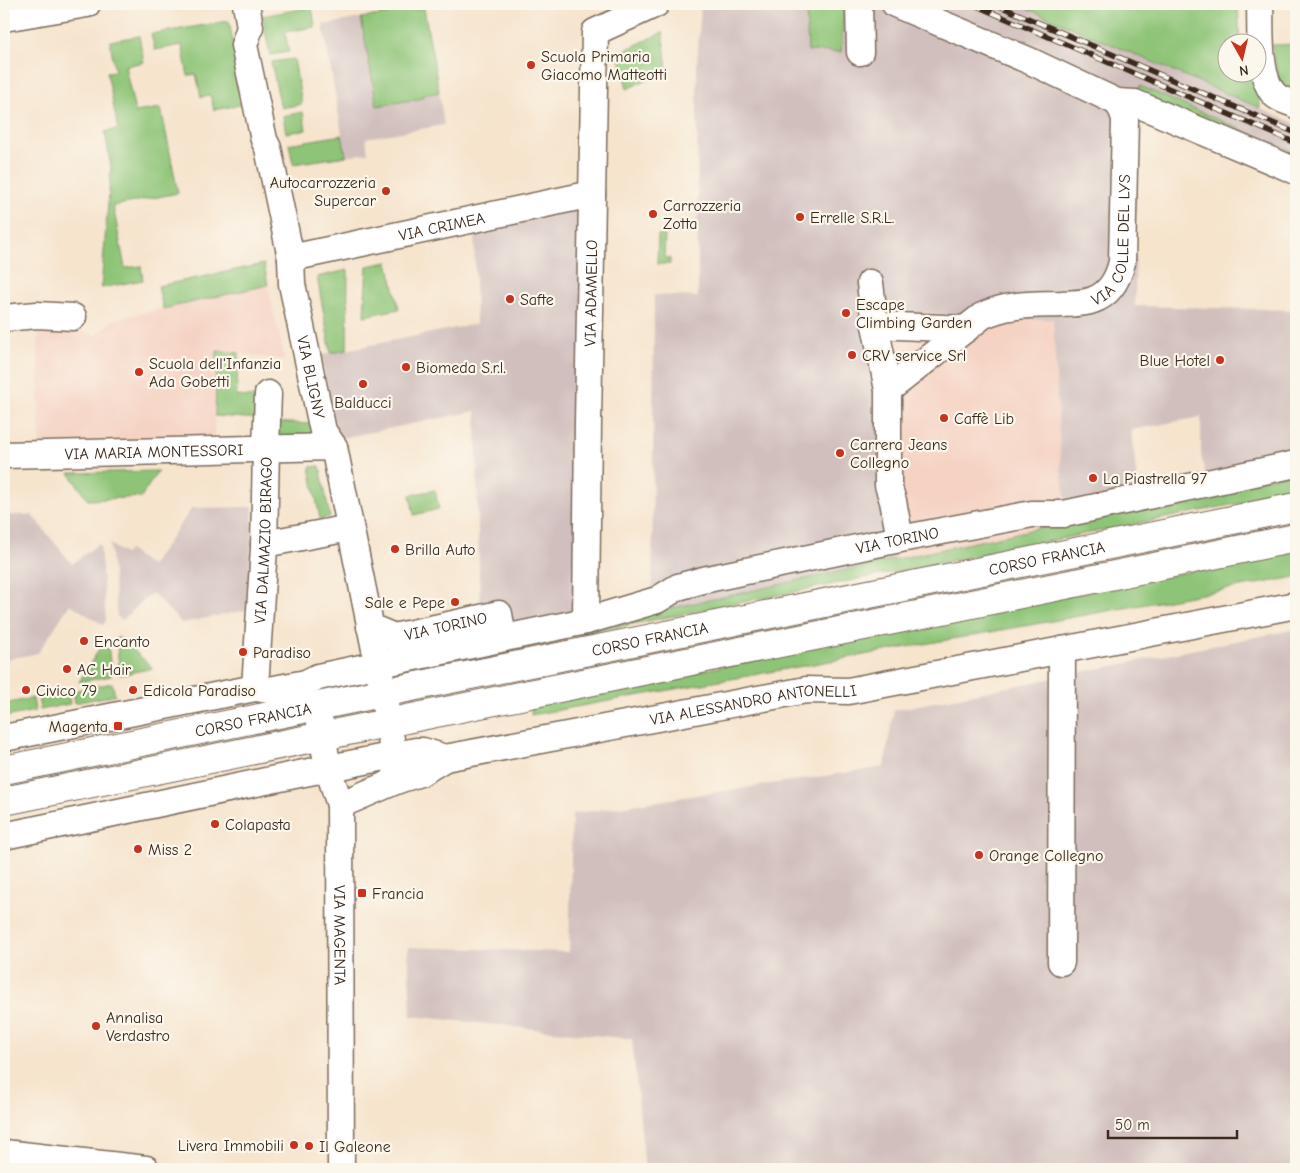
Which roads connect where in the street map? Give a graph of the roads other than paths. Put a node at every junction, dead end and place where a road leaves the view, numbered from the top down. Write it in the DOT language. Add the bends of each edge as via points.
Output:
graph roads {
  1 [pos="87,4"];
  2 [pos="246,4"];
  3 [pos="656,4"];
  4 [pos="859,4"];
  5 [pos="895,4"];
  6 [pos="1260,4"];
  7 [pos="4,18"];
  8 [pos="860,52"];
  9 [pos="1117,102"];
  10 [pos="1296,105"];
  11 [pos="1296,171"];
  12 [pos="592,194"];
  13 [pos="291,258"];
  14 [pos="870,283"];
  15 [pos="73,317"];
  16 [pos="4,318"];
  17 [pos="875,325"];
  18 [pos="966,329"];
  19 [pos="888,390"];
  20 [pos="268,394"];
  21 [pos="334,447"];
  22 [pos="271,448"];
  23 [pos="4,456"];
  24 [pos="1296,464"];
  25 [pos="1296,507"];
  26 [pos="350,528"];
  27 [pos="1296,538"];
  28 [pos="900,539"];
  29 [pos="264,544"];
  30 [pos="1296,605"];
  31 [pos="586,621"];
  32 [pos="501,626"];
  33 [pos="370,627"];
  34 [pos="1062,650"];
  35 [pos="378,664"];
  36 [pos="255,688"];
  37 [pos="383,692"];
  38 [pos="317,706"];
  39 [pos="388,723"];
  40 [pos="322,736"];
  41 [pos="4,738"];
  42 [pos="328,768"];
  43 [pos="396,768"];
  44 [pos="160,769"];
  45 [pos="4,770"];
  46 [pos="4,801"];
  47 [pos="166,802"];
  48 [pos="340,805"];
  49 [pos="4,836"];
  50 [pos="1061,962"];
  51 [pos="4,1153"];
  52 [pos="146,1169"];
  53 [pos="341,1169"];
  1 -- 7 [label="street"];
  2 -- 13 [label="street, VIA BLIGNY" via="250,27 244,45"];
  3 -- 12 [label="street, VIA ADAMELLO" via="595,32"];
  4 -- 8 [label="street"];
  5 -- 9 [label="street"];
  6 -- 10 [label="street" via="1263,68 1268,83 1276,96"];
  9 -- 11 [label="street" via="1135,103"];
  9 -- 18 [label="street, VIA COLLE DEL LYS" via="1125,119 1122,262 1113,285 1094,300 1081,303 1007,307 991,311"];
  12 -- 13 [label="street, VIA CRIMEA"];
  12 -- 31 [label="street, VIA ADAMELLO"];
  13 -- 21 [label="street, VIA BLIGNY" via="292,284 323,431"];
  14 -- 17 [label="street"];
  15 -- 16 [label="street" via="37,315"];
  17 -- 18 [label="street"];
  17 -- 19 [label="street"];
  18 -- 19 [label="street, VIA COLLE DEL LYS"];
  19 -- 28 [label="street" via="888,485"];
  20 -- 22 [label="street, VIA DALMAZIO BIRAGO"];
  21 -- 22 [label="street, VIA MARIA MONTESSORI"];
  21 -- 26 [label="street, VIA BLIGNY"];
  22 -- 23 [label="street, VIA MARIA MONTESSORI"];
  22 -- 29 [label="street, VIA DALMAZIO BIRAGO"];
  24 -- 28 [label="street, VIA TORINO" via="1064,514 1032,514"];
  25 -- 37 [label="main road, CORSO FRANCIA"];
  26 -- 29 [label="street"];
  26 -- 33 [label="street, VIA BLIGNY"];
  27 -- 39 [label="main road, CORSO FRANCIA"];
  28 -- 31 [label="street, VIA TORINO" via="703,580 678,587 657,600"];
  29 -- 36 [label="street, VIA DALMAZIO BIRAGO"];
  30 -- 34 [label="street, VIA ALESSANDRO ANTONELLI"];
  31 -- 32 [label="street, VIA TORINO"];
  32 -- 33 [label="street, VIA TORINO" via="394,637"];
  32 -- 35 [label="street, VIA TORINO"];
  33 -- 35 [label="street, VIA BLIGNY"];
  34 -- 43 [label="street, VIA ALESSANDRO ANTONELLI" via="848,691 798,691 445,758 420,773"];
  34 -- 50 [label="street"];
  35 -- 36 [label="street, CORSO FRANCIA" via="276,689"];
  35 -- 37 [label="street, VIA BLIGNY"];
  36 -- 41 [label="street, CORSO FRANCIA"];
  37 -- 38 [label="main road, CORSO FRANCIA"];
  37 -- 39 [label="street, VIA BLIGNY"];
  38 -- 40 [label="street, VIA MAGENTA"];
  38 -- 45 [label="main road, CORSO FRANCIA"];
  39 -- 40 [label="main road, CORSO FRANCIA"];
  39 -- 43 [label="street, VIA BLIGNY"];
  40 -- 42 [label="street, VIA MAGENTA"];
  40 -- 44 [label="main road, CORSO FRANCIA"];
  42 -- 43 [label="street"];
  42 -- 47 [label="street"];
  42 -- 48 [label="street, VIA MAGENTA"];
  43 -- 48 [label="street, VIA ALESSANDRO ANTONELLI"];
  44 -- 46 [label="main road, CORSO FRANCIA"];
  44 -- 47 [label="street"];
  47 -- 49 [label="street"];
  48 -- 53 [label="street, VIA MAGENTA"];
  51 -- 52 [label="street"];
}
